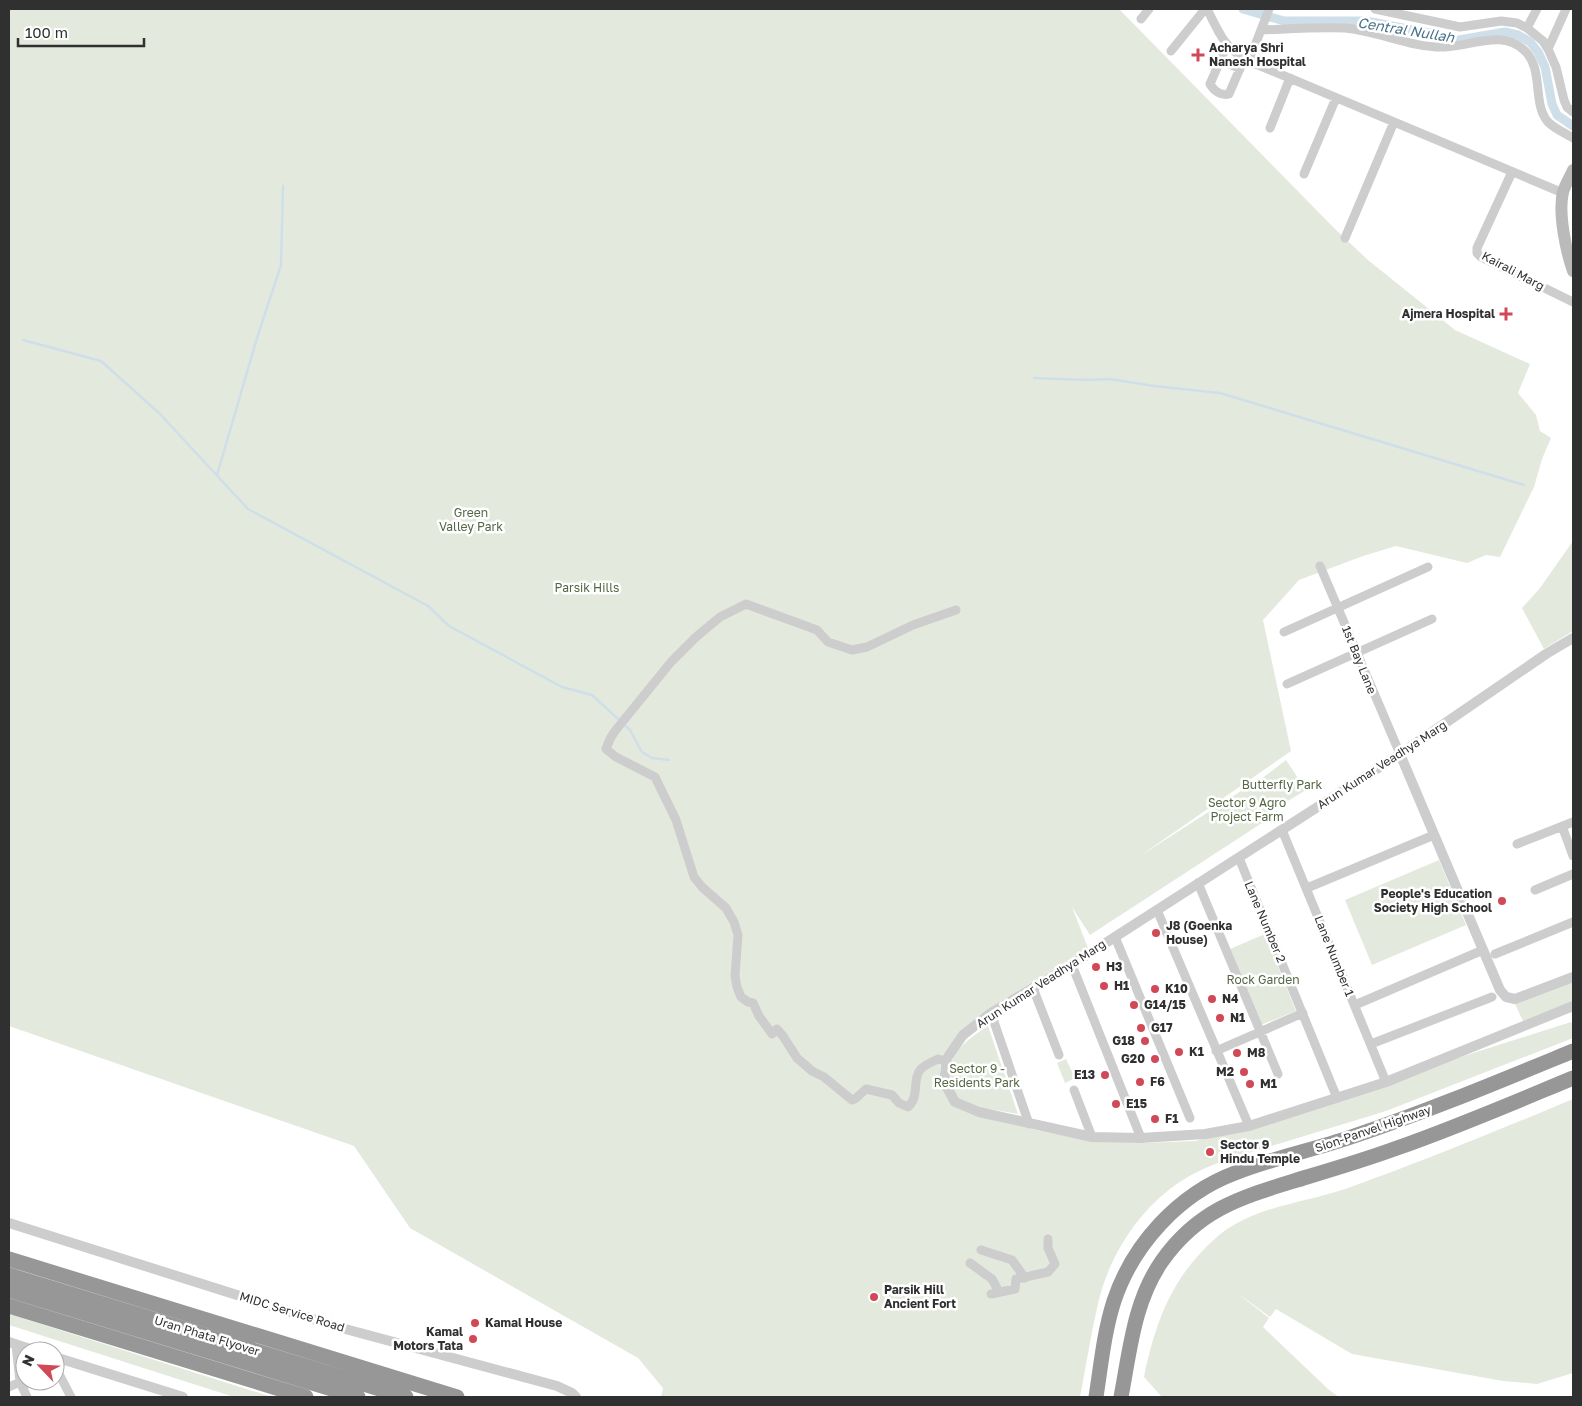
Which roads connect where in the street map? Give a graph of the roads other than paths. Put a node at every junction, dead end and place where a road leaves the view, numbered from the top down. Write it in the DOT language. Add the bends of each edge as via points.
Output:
graph roads {
  1 [pos="1149,9"];
  2 [pos="1206,9"];
  3 [pos="1269,9"];
  4 [pos="1375,9"];
  5 [pos="1537,9"];
  6 [pos="1566,9"];
  7 [pos="1387,10"];
  8 [pos="1141,19"];
  9 [pos="1527,28"];
  10 [pos="1261,30"];
  11 [pos="1227,45"];
  12 [pos="1548,49"];
  13 [pos="1171,51"];
  14 [pos="1221,60"];
  15 [pos="1247,60"];
  16 [pos="1240,69"];
  17 [pos="1290,78"];
  18 [pos="1336,98"];
  19 [pos="1573,112"];
  20 [pos="1394,122"];
  21 [pos="1270,128"];
  22 [pos="1573,138"];
  23 [pos="1573,170"];
  24 [pos="1512,172"];
  25 [pos="1304,174"];
  26 [pos="1563,192"];
  27 [pos="1345,238"];
  28 [pos="1573,271"];
  29 [pos="1573,302"];
  30 [pos="1320,566"];
  31 [pos="1428,566"];
  32 [pos="1338,608"];
  33 [pos="956,610"];
  34 [pos="1432,619"];
  35 [pos="1284,632"];
  36 [pos="1573,638"];
  37 [pos="1357,653"];
  38 [pos="1287,684"];
  39 [pos="1400,754"];
  40 [pos="1573,822"];
  41 [pos="1562,826"];
  42 [pos="1282,830"];
  43 [pos="1434,835"];
  44 [pos="1517,844"];
  45 [pos="1573,856"];
  46 [pos="1239,858"];
  47 [pos="1573,874"];
  48 [pos="1198,884"];
  49 [pos="1307,888"];
  50 [pos="1534,890"];
  51 [pos="1157,910"];
  52 [pos="1573,922"];
  53 [pos="1115,937"];
  54 [pos="1483,950"];
  55 [pos="1495,954"];
  56 [pos="1072,965"];
  57 [pos="1573,976"];
  58 [pos="1033,988"];
  59 [pos="1492,997"];
  60 [pos="1355,1005"];
  61 [pos="1573,1006"];
  62 [pos="1303,1012"];
  63 [pos="991,1013"];
  64 [pos="1260,1032"];
  65 [pos="1371,1044"];
  66 [pos="1216,1051"];
  67 [pos="1573,1051"];
  68 [pos="1059,1055"];
  69 [pos="946,1061"];
  70 [pos="1278,1074"];
  71 [pos="1573,1078"];
  72 [pos="1386,1082"];
  73 [pos="1074,1090"];
  74 [pos="1337,1098"];
  75 [pos="1190,1118"];
  76 [pos="1028,1124"];
  77 [pos="1250,1126"];
  78 [pos="1092,1137"];
  79 [pos="1141,1138"];
  80 [pos="9,1223"];
  81 [pos="1048,1240"];
  82 [pos="981,1250"];
  83 [pos="9,1259"];
  84 [pos="970,1263"];
  85 [pos="9,1275"];
  86 [pos="1025,1278"];
  87 [pos="9,1290"];
  88 [pos="43,1293"];
  89 [pos="9,1306"];
  90 [pos="12,1343"];
  91 [pos="13,1357"];
  92 [pos="65,1360"];
  93 [pos="65,1385"];
  94 [pos="71,1397"];
  95 [pos="184,1397"];
  96 [pos="306,1397"];
  97 [pos="358,1397"];
  98 [pos="406,1397"];
  99 [pos="457,1397"];
  100 [pos="576,1397"];
  101 [pos="1096,1397"];
  102 [pos="1121,1397"];
  1 -- 8 [label="street"];
  2 -- 11 [label="street"];
  2 -- 13 [label="street"];
  3 -- 10 [label="street"];
  4 -- 7 [label="street"];
  5 -- 9 [label="street"];
  6 -- 12 [label="street"];
  7 -- 9 [label="street" via="1460,27 1501,21"];
  9 -- 12 [label="street"];
  10 -- 15 [label="street"];
  10 -- 22 [label="street" via="1345,28 1445,47 1498,39 1509,41 1527,52 1535,69 1541,110 1547,121"];
  11 -- 14 [label="street"];
  11 -- 15 [label="street"];
  12 -- 19 [label="street" via="1564,100"];
  14 -- 16 [label="street"];
  14 -- 16 [label="street" via="1210,84 1224,95 1229,94"];
  15 -- 16 [label="street"];
  15 -- 17 [label="street"];
  17 -- 18 [label="street"];
  17 -- 21 [label="street"];
  18 -- 20 [label="street"];
  18 -- 25 [label="street"];
  20 -- 24 [label="street"];
  20 -- 27 [label="street"];
  23 -- 26 [label="main road"];
  24 -- 26 [label="street"];
  24 -- 29 [label="street, Kairali Marg" via="1477,253"];
  26 -- 28 [label="main road" via="1562,218"];
  30 -- 32 [label="street, 1st Bay Lane"];
  31 -- 32 [label="street"];
  32 -- 35 [label="street"];
  32 -- 37 [label="street, 1st Bay Lane"];
  33 -- 69 [label="street" via="852,650 828,642 817,630 746,604 720,616 671,662 618,727 606,749 655,777 676,820 694,877 726,908 734,922 738,935 735,976 741,996 753,1003 772,1034 777,1029 796,1058 852,1100 866,1089 892,1095 908,1107 914,1102 920,1070 938,1059"];
  34 -- 37 [label="street"];
  36 -- 39 [label="street, Arun Kumar Veadhya Marg"];
  37 -- 38 [label="street"];
  37 -- 39 [label="street, 1st Bay Lane"];
  39 -- 42 [label="street, Arun Kumar Veadhya Marg"];
  39 -- 43 [label="street"];
  40 -- 41 [label="street"];
  41 -- 44 [label="street"];
  41 -- 45 [label="street"];
  42 -- 46 [label="street, Arun Kumar Veadhya Marg"];
  42 -- 49 [label="street, Lane Number 1"];
  43 -- 49 [label="street"];
  43 -- 54 [label="street"];
  46 -- 48 [label="street, Arun Kumar Veadhya Marg"];
  46 -- 62 [label="street, Lane Number 2"];
  47 -- 50 [label="street"];
  48 -- 51 [label="street, Arun Kumar Veadhya Marg"];
  48 -- 64 [label="street"];
  49 -- 60 [label="street, Lane Number 1"];
  51 -- 53 [label="street, Arun Kumar Veadhya Marg"];
  51 -- 66 [label="street"];
  52 -- 55 [label="street"];
  53 -- 56 [label="street, Arun Kumar Veadhya Marg"];
  53 -- 75 [label="street"];
  54 -- 57 [label="street" via="1506,997 1515,999"];
  54 -- 60 [label="street"];
  56 -- 58 [label="street, Arun Kumar Veadhya Marg"];
  56 -- 79 [label="street"];
  58 -- 63 [label="street, Arun Kumar Veadhya Marg"];
  58 -- 68 [label="street"];
  59 -- 65 [label="street"];
  60 -- 65 [label="street, Lane Number 1"];
  61 -- 72 [label="street"];
  62 -- 64 [label="street"];
  62 -- 74 [label="street, Lane Number 2"];
  63 -- 69 [label="street, Arun Kumar Veadhya Marg" via="963,1035"];
  63 -- 76 [label="street"];
  64 -- 66 [label="street"];
  64 -- 70 [label="street"];
  65 -- 72 [label="street, Lane Number 1"];
  66 -- 77 [label="street"];
  67 -- 101 [label="highway, Sion-Panvel Highway" via="1404,1119 1236,1172 1183,1202 1142,1246 1122,1282 1109,1320"];
  69 -- 76 [label="street" via="944,1082 954,1102"];
  71 -- 102 [label="highway, Sion-Panvel Highway" via="1449,1129 1344,1166 1244,1196 1213,1212 1173,1247 1149,1284 1138,1308"];
  72 -- 74 [label="street"];
  73 -- 78 [label="street"];
  74 -- 77 [label="street"];
  76 -- 78 [label="street"];
  77 -- 79 [label="street" via="1196,1135"];
  78 -- 79 [label="street"];
  80 -- 100 [label="street, MIDC Service Road" via="338,1327 557,1386"];
  81 -- 86 [label="street" via="1055,1264 1048,1272"];
  82 -- 86 [label="street" via="1012,1260"];
  83 -- 99 [label="highway"];
  84 -- 86 [label="street" via="992,1279 995,1293 1015,1289 1016,1279"];
  85 -- 88 [label="highway, Uran Phata Flyover"];
  87 -- 88 [label="highway, Uran Phata Flyover"];
  88 -- 97 [label="highway, Uran Phata Flyover"];
  88 -- 98 [label="highway, Uran Phata Flyover"];
  89 -- 96 [label="highway"];
  90 -- 91 [label="street"];
  92 -- 95 [label="street"];
  93 -- 94 [label="street"];
}
